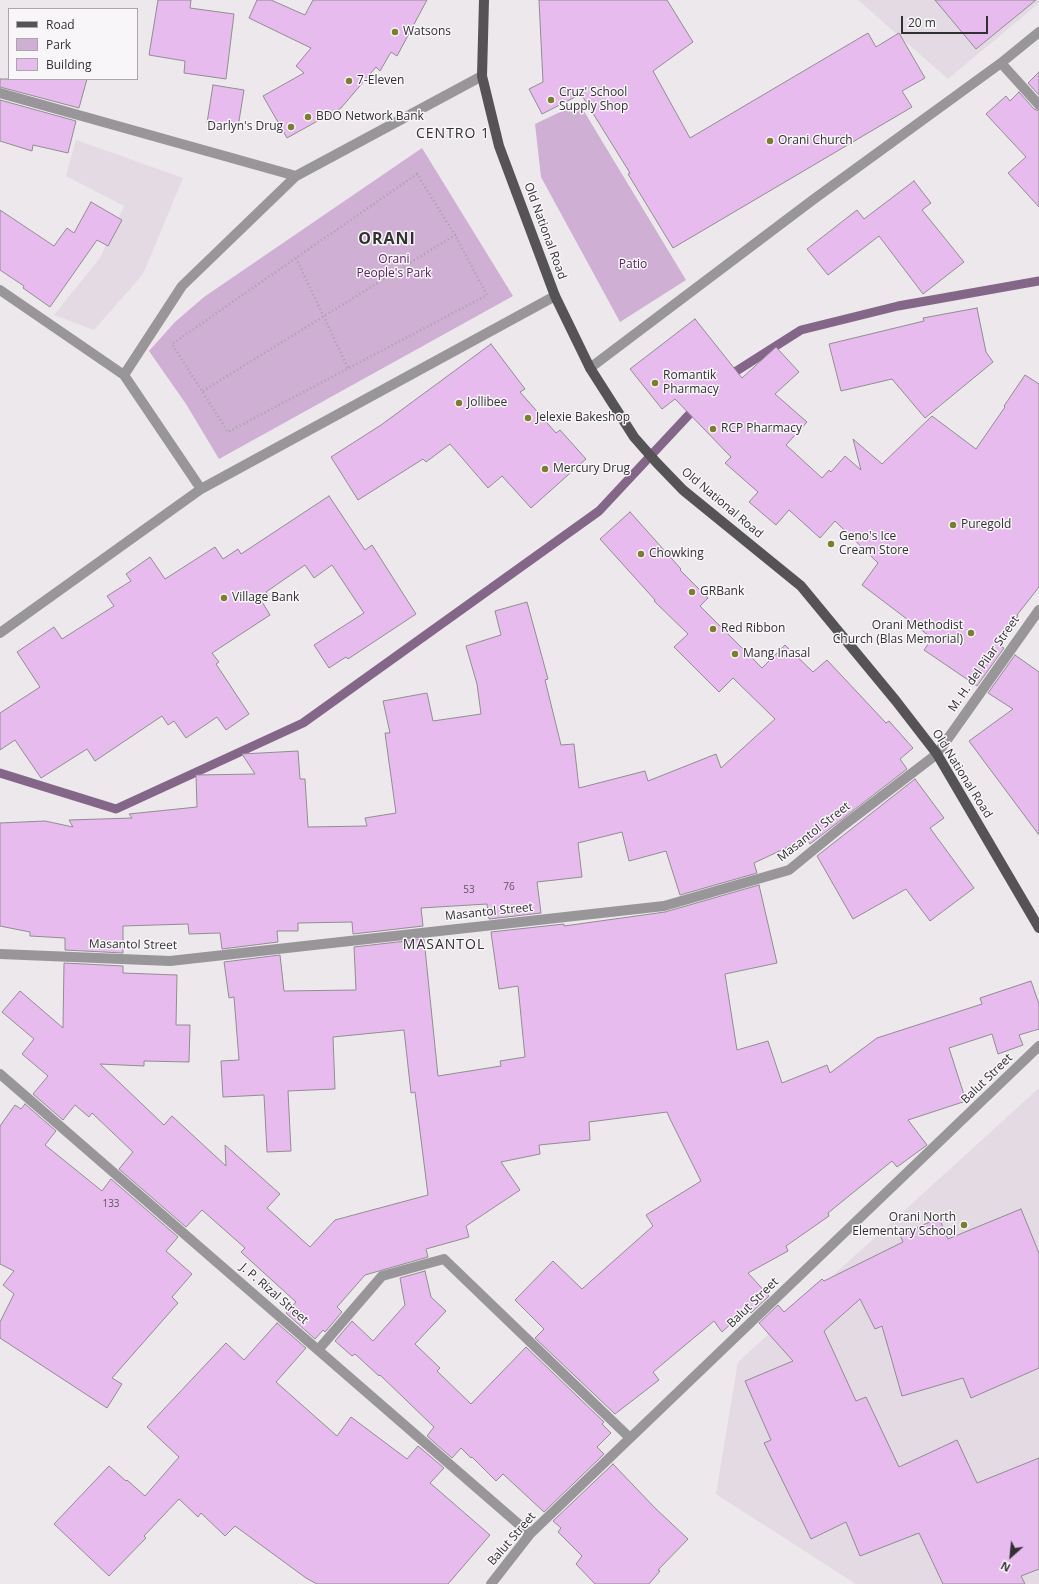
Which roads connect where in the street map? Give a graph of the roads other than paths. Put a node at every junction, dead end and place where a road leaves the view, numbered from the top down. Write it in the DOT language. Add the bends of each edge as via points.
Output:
graph roads {
  1 [pos="484,0"];
  2 [pos="1039,32"];
  3 [pos="1001,62"];
  4 [pos="482,76"];
  5 [pos="0,93"];
  6 [pos="1039,105"];
  7 [pos="296,176"];
  8 [pos="0,290"];
  9 [pos="555,296"];
  10 [pos="590,368"];
  11 [pos="124,375"];
  12 [pos="201,489"];
  13 [pos="1039,610"];
  14 [pos="0,633"];
  15 [pos="937,754"];
  16 [pos="1039,928"];
  17 [pos="0,954"];
  18 [pos="1039,1046"];
  19 [pos="0,1074"];
  20 [pos="318,1350"];
  21 [pos="630,1438"];
  22 [pos="530,1534"];
  23 [pos="491,1584"];
  1 -- 4 [label="main road, Old National Road"];
  2 -- 3 [label="street"];
  3 -- 6 [label="street"];
  3 -- 10 [label="street"];
  4 -- 7 [label="street"];
  4 -- 9 [label="main road, Old National Road" via="500,146"];
  5 -- 7 [label="street"];
  7 -- 11 [label="street" via="182,286"];
  8 -- 11 [label="street"];
  9 -- 10 [label="main road, Old National Road"];
  9 -- 12 [label="street"];
  10 -- 15 [label="main road, Old National Road" via="634,437 656,462 683,490 801,586"];
  11 -- 12 [label="street"];
  12 -- 14 [label="street"];
  13 -- 15 [label="street, M. H. del Pilar Street"];
  15 -- 16 [label="main road, Old National Road"];
  15 -- 17 [label="street, Masantol Street" via="789,870 664,906 170,961"];
  18 -- 21 [label="street, Balut Street"];
  19 -- 20 [label="street, J. P. Rizal Street"];
  20 -- 21 [label="street" via="382,1276 444,1259"];
  20 -- 22 [label="street, J. P. Rizal Street"];
  21 -- 22 [label="street, Balut Street"];
  22 -- 23 [label="street, Balut Street"];
}
